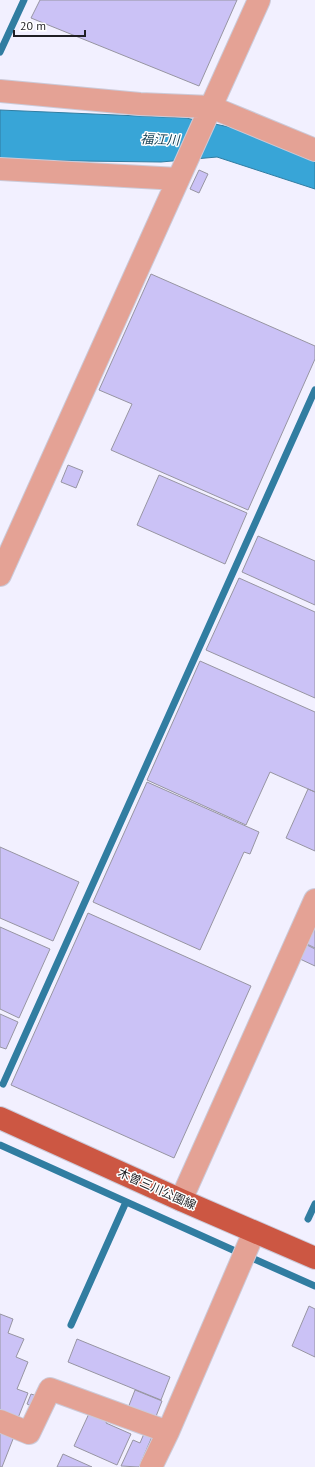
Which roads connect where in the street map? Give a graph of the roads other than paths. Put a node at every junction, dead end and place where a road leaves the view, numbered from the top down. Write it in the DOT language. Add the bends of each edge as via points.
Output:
graph roads {
  1 [pos="259,0"];
  2 [pos="0,91"];
  3 [pos="208,112"];
  4 [pos="315,150"];
  5 [pos="0,169"];
  6 [pos="180,174"];
  7 [pos="0,575"];
  8 [pos="315,900"];
  9 [pos="0,1118"];
  10 [pos="181,1200"];
  11 [pos="254,1232"];
  12 [pos="315,1258"];
  13 [pos="0,1421"];
  14 [pos="168,1432"];
  15 [pos="151,1467"];
  1 -- 3 [label="street"];
  2 -- 3 [label="street"];
  3 -- 4 [label="street"];
  3 -- 6 [label="street"];
  5 -- 6 [label="street"];
  6 -- 7 [label="street"];
  8 -- 10 [label="street"];
  9 -- 10 [label="main road, 木曽三川公園線"];
  10 -- 11 [label="main road, 木曽三川公園線"];
  11 -- 12 [label="main road, 木曽三川公園線"];
  11 -- 14 [label="street"];
  13 -- 14 [label="street" via="29,1433 50,1388"];
  14 -- 15 [label="street"];
}
